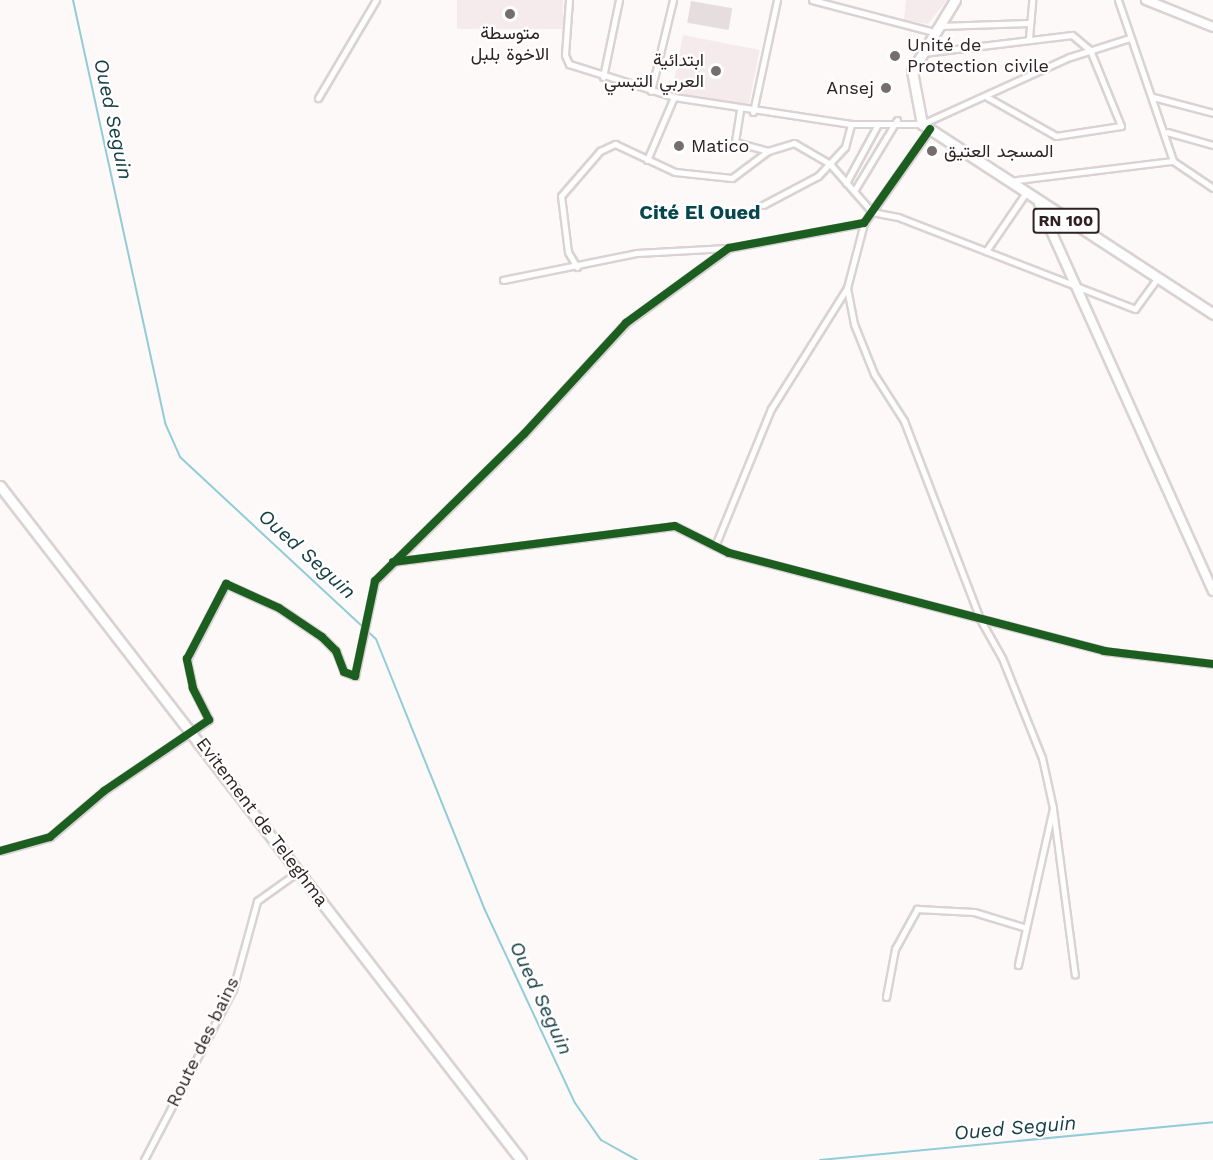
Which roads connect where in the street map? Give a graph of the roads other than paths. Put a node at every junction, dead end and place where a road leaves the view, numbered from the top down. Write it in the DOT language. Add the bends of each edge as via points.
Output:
graph roads {
  1 [pos="375,0"];
  2 [pos="569,0"];
  3 [pos="619,0"];
  4 [pos="673,0"];
  5 [pos="777,0"];
  6 [pos="812,0"];
  7 [pos="955,0"];
  8 [pos="1032,0"];
  9 [pos="1118,0"];
  10 [pos="1150,1"];
  11 [pos="1029,23"];
  12 [pos="1213,27"];
  13 [pos="936,29"];
  14 [pos="1029,38"];
  15 [pos="1130,38"];
  16 [pos="1090,50"];
  17 [pos="919,54"];
  18 [pos="603,77"];
  19 [pos="651,91"];
  20 [pos="674,97"];
  21 [pos="987,97"];
  22 [pos="1153,97"];
  23 [pos="318,98"];
  24 [pos="740,110"];
  25 [pos="753,112"];
  26 [pos="1213,112"];
  27 [pos="897,120"];
  28 [pos="851,124"];
  29 [pos="878,124"];
  30 [pos="926,127"];
  31 [pos="1167,132"];
  32 [pos="1213,145"];
  33 [pos="768,151"];
  34 [pos="647,160"];
  35 [pos="1173,161"];
  36 [pos="830,164"];
  37 [pos="1008,181"];
  38 [pos="846,183"];
  39 [pos="1213,188"];
  40 [pos="854,191"];
  41 [pos="1025,194"];
  42 [pos="1039,204"];
  43 [pos="763,205"];
  44 [pos="872,212"];
  45 [pos="864,223"];
  46 [pos="729,248"];
  47 [pos="986,251"];
  48 [pos="577,267"];
  49 [pos="1158,277"];
  50 [pos="503,280"];
  51 [pos="1075,284"];
  52 [pos="847,288"];
  53 [pos="1213,314"];
  54 [pos="0,486"];
  55 [pos="715,546"];
  56 [pos="393,562"];
  57 [pos="1213,591"];
  58 [pos="980,619"];
  59 [pos="1213,664"];
  60 [pos="192,729"];
  61 [pos="1053,808"];
  62 [pos="0,851"];
  63 [pos="299,871"];
  64 [pos="1023,927"];
  65 [pos="1018,965"];
  66 [pos="1076,975"];
  67 [pos="886,998"];
  68 [pos="144,1160"];
  69 [pos="522,1160"];
  1 -- 23 [label="street"];
  2 -- 18 [label="street" via="566,59"];
  3 -- 18 [label="street"];
  4 -- 19 [label="street"];
  5 -- 25 [label="street"];
  6 -- 13 [label="street"];
  7 -- 13 [label="main road"];
  8 -- 11 [label="street"];
  9 -- 15 [label="street"];
  10 -- 12 [label="main road"];
  11 -- 13 [label="street"];
  11 -- 14 [label="street"];
  13 -- 17 [label="main road"];
  14 -- 16 [label="street" via="1072,35"];
  14 -- 17 [label="street"];
  15 -- 16 [label="street"];
  15 -- 22 [label="street"];
  16 -- 21 [label="street"];
  16 -- 21 [label="street" via="1121,126 1056,136"];
  17 -- 30 [label="main road" via="912,71"];
  18 -- 19 [label="street"];
  19 -- 20 [label="street"];
  20 -- 24 [label="street"];
  20 -- 34 [label="street"];
  21 -- 30 [label="street"];
  22 -- 26 [label="street"];
  22 -- 31 [label="street"];
  24 -- 25 [label="street"];
  24 -- 33 [label="street" via="735,142"];
  25 -- 28 [label="street"];
  27 -- 29 [label="street"];
  27 -- 30 [label="street"];
  27 -- 40 [label="street"];
  28 -- 29 [label="street"];
  28 -- 36 [label="street" via="845,147"];
  29 -- 38 [label="street"];
  30 -- 37 [label="main road, RN 100"];
  30 -- 44 [label="street"];
  31 -- 32 [label="street"];
  31 -- 35 [label="street"];
  33 -- 34 [label="street" via="732,178 704,179"];
  33 -- 36 [label="street" via="794,144"];
  34 -- 48 [label="street" via="615,144 600,151 561,196 568,252"];
  35 -- 37 [label="street"];
  35 -- 39 [label="street"];
  36 -- 38 [label="street"];
  36 -- 43 [label="street" via="797,191"];
  37 -- 41 [label="main road, RN 100"];
  38 -- 40 [label="street"];
  40 -- 44 [label="street"];
  41 -- 42 [label="main road, RN 100"];
  41 -- 47 [label="street"];
  42 -- 49 [label="main road, RN 100"];
  42 -- 51 [label="main road"];
  44 -- 45 [label="street"];
  44 -- 47 [label="street"];
  45 -- 46 [label="street"];
  45 -- 52 [label="street"];
  46 -- 48 [label="street" via="637,253"];
  46 -- 56 [label="street" via="626,323"];
  47 -- 51 [label="street"];
  48 -- 50 [label="street"];
  49 -- 51 [label="street" via="1135,309"];
  49 -- 53 [label="main road, RN 100"];
  51 -- 57 [label="main road"];
  52 -- 55 [label="street" via="771,409"];
  52 -- 58 [label="street" via="870,364 904,422"];
  54 -- 60 [label="main road, Evitement de Teleghma"];
  55 -- 56 [label="street" via="675,526"];
  55 -- 58 [label="street"];
  56 -- 60 [label="street" via="375,581 359,647 359,671 350,678 322,637 279,608 226,584 187,659 193,688 209,720"];
  58 -- 59 [label="street" via="1104,651"];
  58 -- 61 [label="street" via="1002,658 1042,758"];
  60 -- 62 [label="street" via="50,837"];
  60 -- 63 [label="main road, Evitement de Teleghma"];
  61 -- 64 [label="street"];
  61 -- 66 [label="street"];
  63 -- 68 [label="street, Route des bains" via="256,901 233,989"];
  63 -- 69 [label="main road, Evitement de Teleghma"];
  64 -- 65 [label="street"];
  64 -- 67 [label="street" via="974,912 917,909 895,949"];
}
